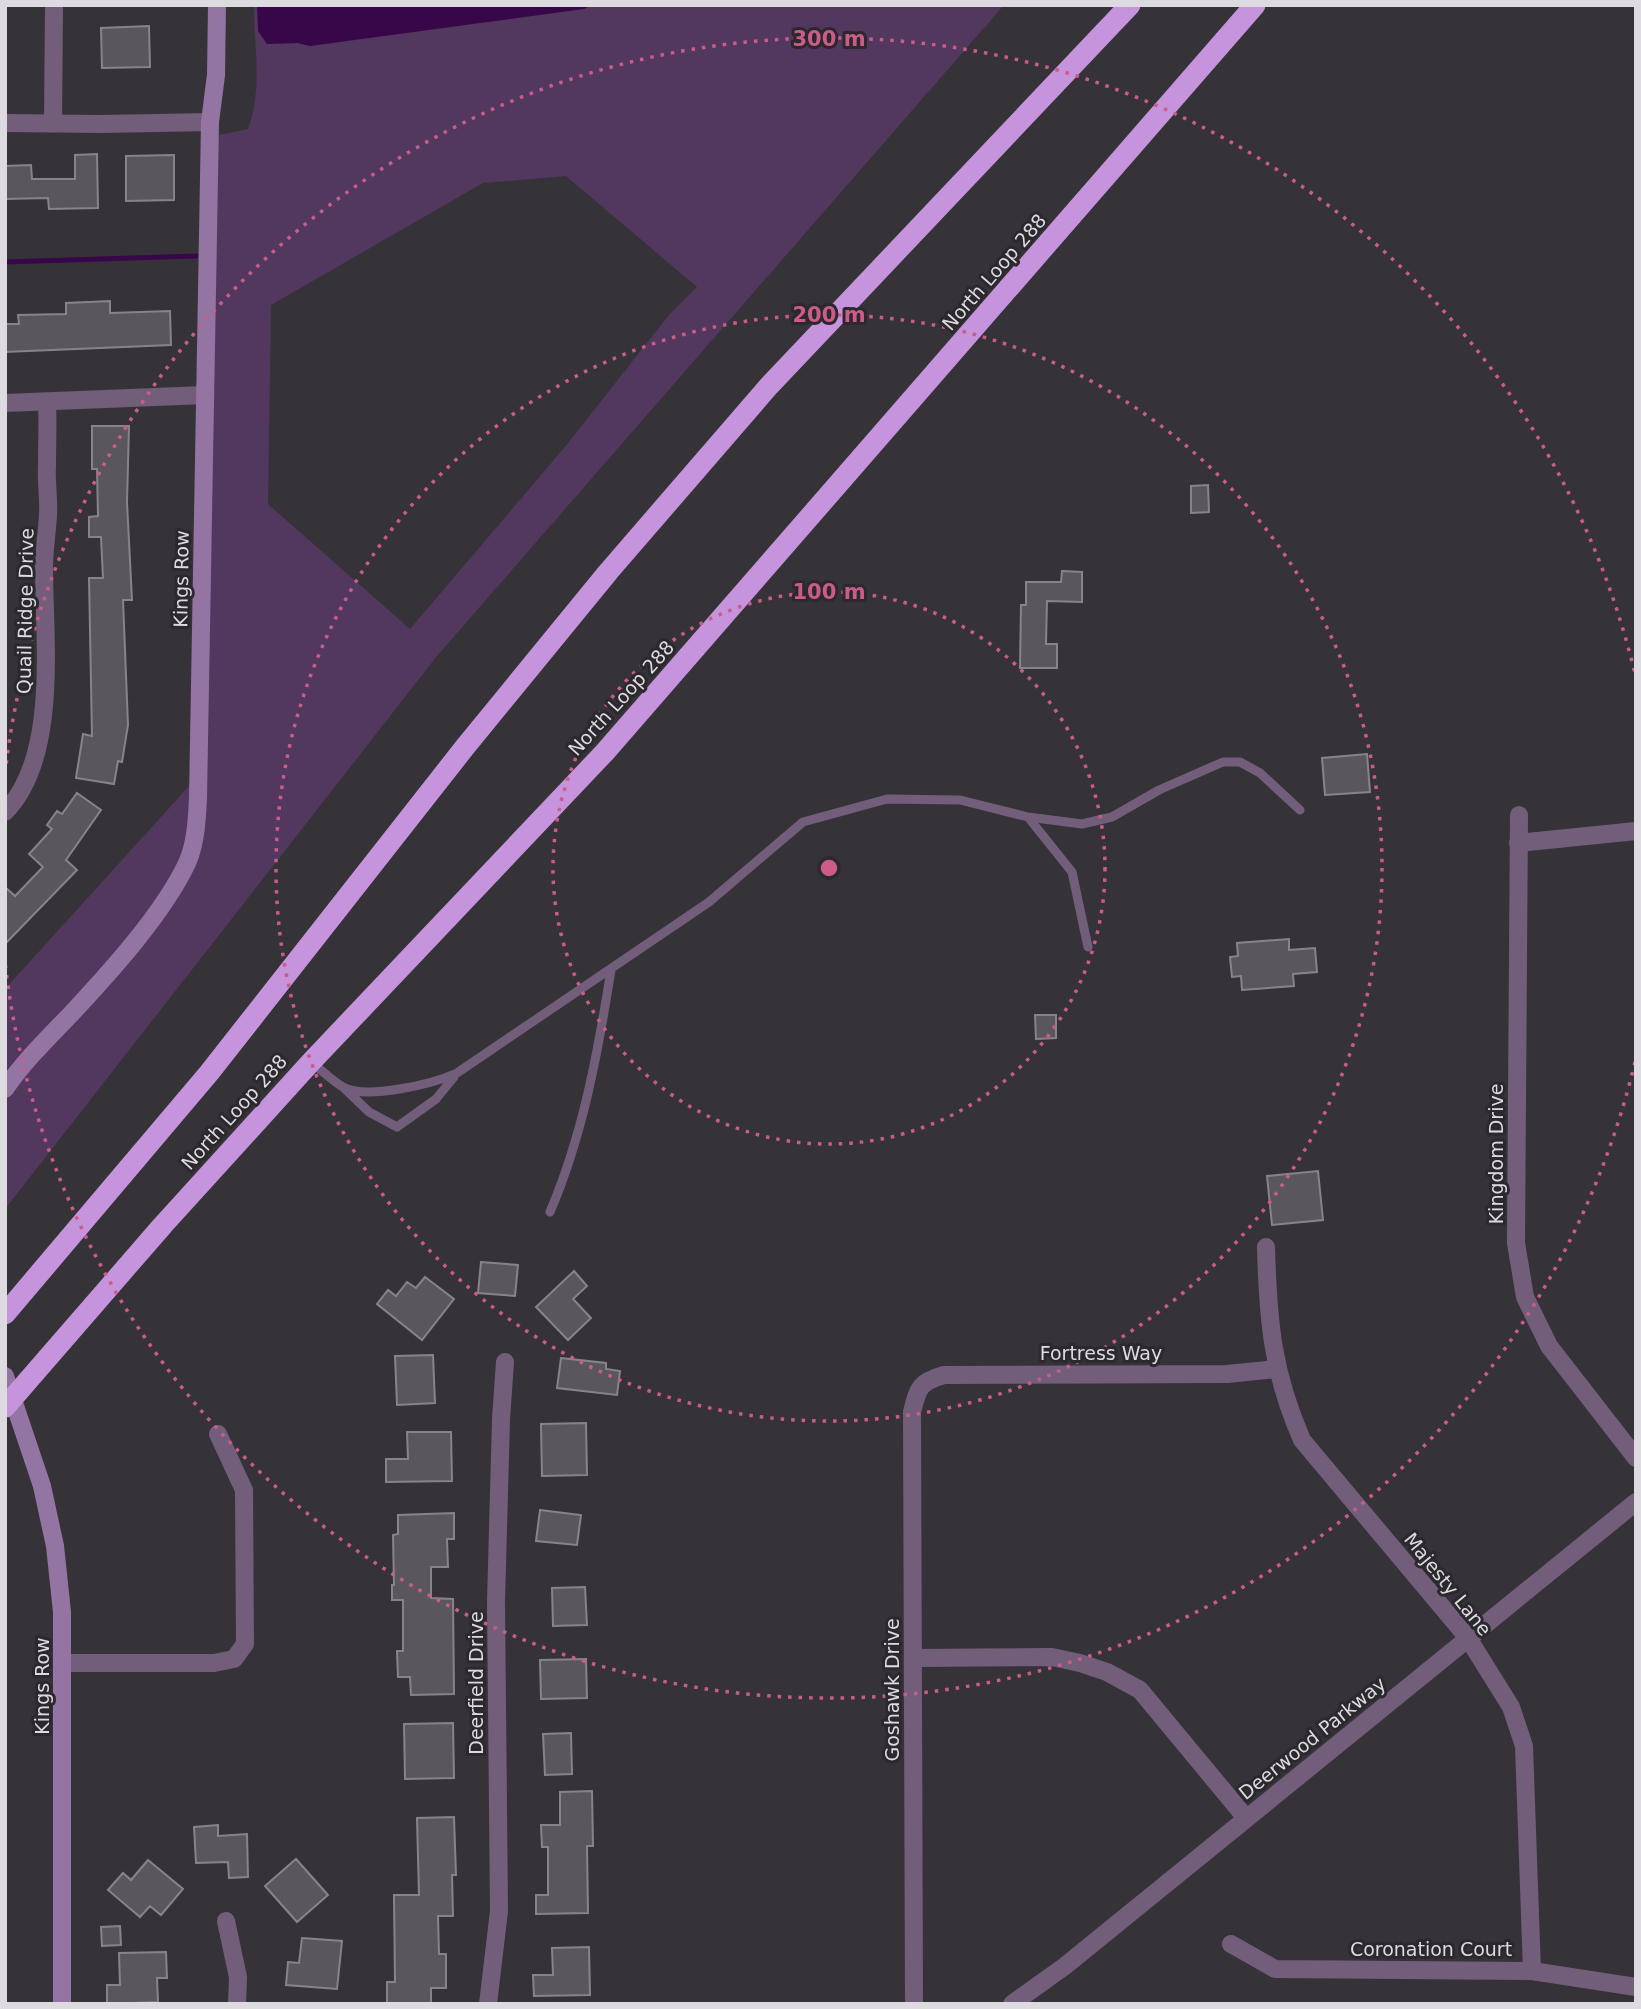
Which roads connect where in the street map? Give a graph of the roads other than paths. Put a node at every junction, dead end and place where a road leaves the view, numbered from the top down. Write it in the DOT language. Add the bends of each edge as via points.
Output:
graph roads {
  1 [pos="54,5"];
  2 [pos="217,5"];
  3 [pos="1130,5"];
  4 [pos="1255,5"];
  5 [pos="210,122"];
  6 [pos="5,123"];
  7 [pos="53,123"];
  8 [pos="205,395"];
  9 [pos="5,402"];
  10 [pos="47,402"];
  11 [pos="1300,810"];
  12 [pos="5,812"];
  13 [pos="1518,815"];
  14 [pos="1028,817"];
  15 [pos="1636,831"];
  16 [pos="1518,843"];
  17 [pos="1088,947"];
  18 [pos="611,970"];
  19 [pos="311,1062"];
  20 [pos="457,1073"];
  21 [pos="344,1088"];
  22 [pos="5,1089"];
  23 [pos="550,1212"];
  24 [pos="1266,1247"];
  25 [pos="5,1314"];
  26 [pos="505,1362"];
  27 [pos="1277,1369"];
  28 [pos="5,1376"];
  29 [pos="927,1379"];
  30 [pos="9,1402"];
  31 [pos="218,1434"];
  32 [pos="1636,1458"];
  33 [pos="1636,1502"];
  34 [pos="1468,1638"];
  35 [pos="913,1658"];
  36 [pos="63,1663"];
  37 [pos="1246,1818"];
  38 [pos="226,1921"];
  39 [pos="1231,1944"];
  40 [pos="1532,1971"];
  41 [pos="1636,1987"];
  42 [pos="62,2004"];
  43 [pos="237,2004"];
  44 [pos="488,2004"];
  45 [pos="914,2004"];
  46 [pos="1012,2004"];
  1 -- 7 [label="street"];
  2 -- 5 [label="street, Kings Row"];
  3 -- 25 [label="highway" via="768,387 609,571 464,747 209,1073"];
  4 -- 19 [label="highway, North Loop 288" via="605,752"];
  5 -- 7 [label="street"];
  5 -- 8 [label="street, Kings Row"];
  6 -- 7 [label="street"];
  8 -- 10 [label="street"];
  8 -- 22 [label="street, Kings Row" via="194,842 178,878 143,930"];
  9 -- 10 [label="street"];
  10 -- 12 [label="street, Quail Ridge Drive" via="41,734 30,771"];
  11 -- 14 [label="lane" via="1260,773 1240,762 1223,762 1112,817 1082,824"];
  13 -- 16 [label="street, Kingdom Drive"];
  14 -- 17 [label="lane" via="1072,872"];
  14 -- 18 [label="lane" via="960,800 887,799 803,822 709,902"];
  15 -- 16 [label="street"];
  16 -- 32 [label="street, Kingdom Drive" via="1516,1243 1525,1297 1549,1346"];
  18 -- 20 [label="lane"];
  18 -- 23 [label="lane" via="596,1066"];
  19 -- 21 [label="lane"];
  19 -- 30 [label="highway, North Loop 288"];
  20 -- 21 [label="lane" via="388,1092"];
  20 -- 21 [label="lane" via="436,1099 397,1127 369,1112"];
  24 -- 27 [label="street, Majesty Lane" via="1268,1311"];
  26 -- 44 [label="street, Deerfield Drive" via="496,1602 499,1911"];
  27 -- 29 [label="street, Fortress Way" via="1227,1374 944,1375"];
  27 -- 34 [label="street, Majesty Lane" via="1302,1440"];
  28 -- 30 [label="street, Kings Row"];
  29 -- 35 [label="street, Goshawk Drive" via="916,1393 912,1412"];
  30 -- 36 [label="street, Kings Row" via="42,1486 55,1546"];
  31 -- 36 [label="street" via="244,1490 245,1644 233,1659 214,1663"];
  33 -- 34 [label="street, Deerwood Parkway"];
  34 -- 37 [label="street, Deerwood Parkway"];
  34 -- 40 [label="street, Majesty Lane" via="1511,1707 1524,1746"];
  35 -- 37 [label="street" via="1052,1657 1107,1672 1140,1690"];
  35 -- 45 [label="street, Goshawk Drive"];
  36 -- 42 [label="street, Kings Row"];
  37 -- 46 [label="street, Deerwood Parkway"];
  38 -- 43 [label="street" via="238,1977"];
  39 -- 40 [label="street, Coronation Court" via="1275,1969"];
  40 -- 41 [label="street, Coronation Court"];
}
